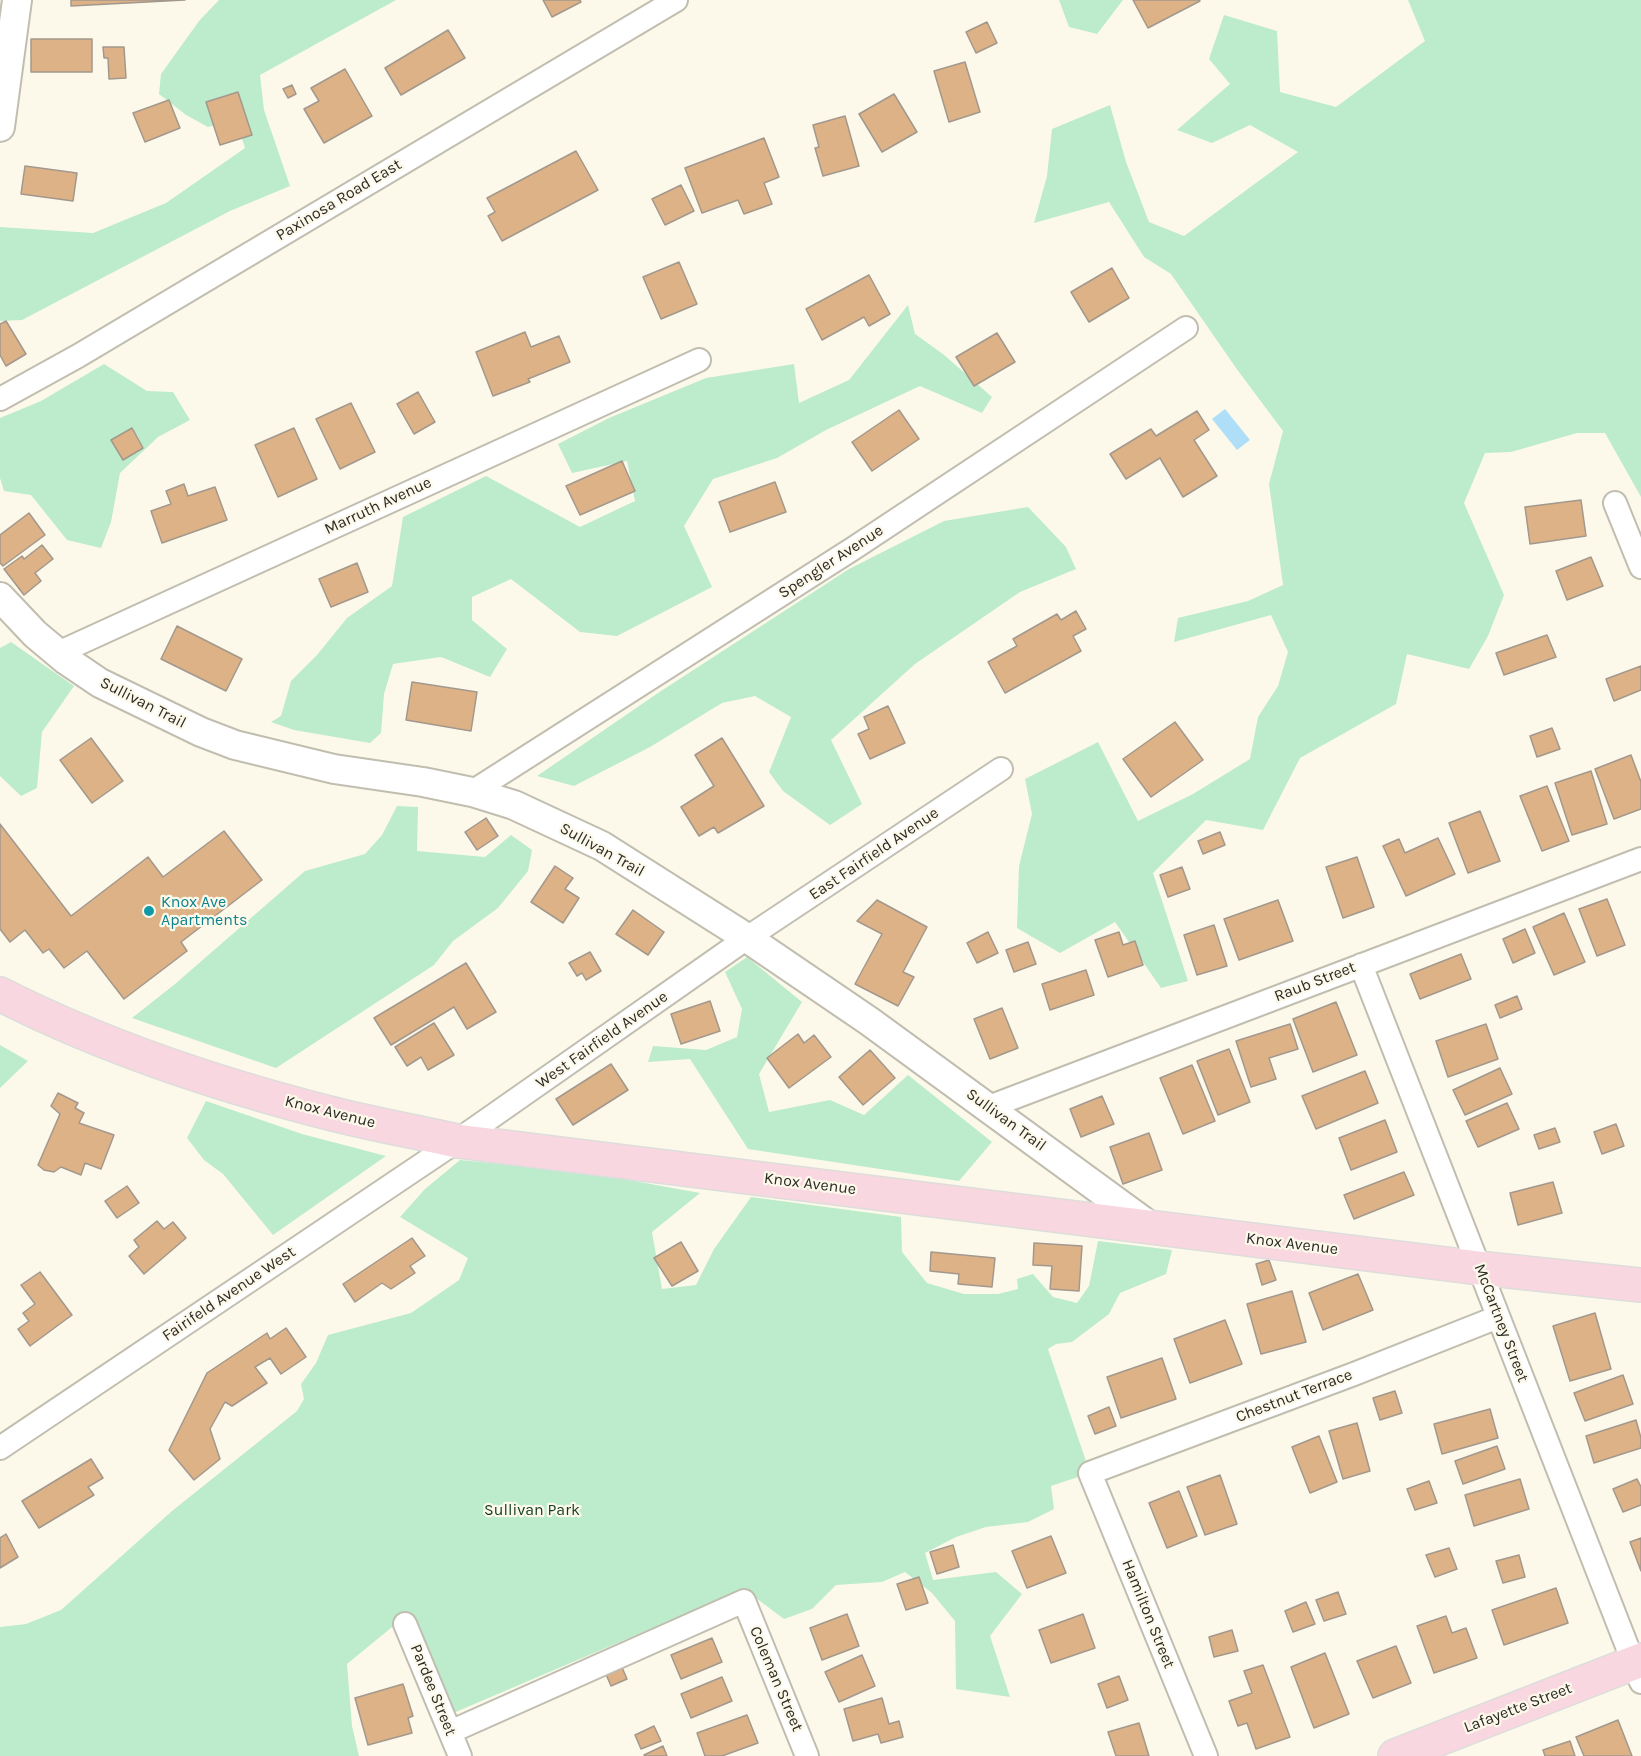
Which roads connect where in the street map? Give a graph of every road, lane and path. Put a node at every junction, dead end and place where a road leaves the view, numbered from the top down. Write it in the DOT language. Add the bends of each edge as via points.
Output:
graph roads {
  1 [pos="17,0"];
  2 [pos="676,0"];
  3 [pos="0,127"];
  4 [pos="1186,328"];
  5 [pos="699,360"];
  6 [pos="0,399"];
  7 [pos="1615,503"];
  8 [pos="1641,567"];
  9 [pos="0,597"];
  10 [pos="57,653"];
  11 [pos="1001,769"];
  12 [pos="472,792"];
  13 [pos="1641,859"];
  14 [pos="747,938"];
  15 [pos="1361,965"];
  16 [pos="0,994"];
  17 [pos="989,1107"];
  18 [pos="457,1141"];
  19 [pos="1151,1227"];
  20 [pos="1479,1268"];
  21 [pos="1641,1286"];
  22 [pos="1498,1317"];
  23 [pos="0,1448"];
  24 [pos="1090,1473"];
  25 [pos="405,1624"];
  26 [pos="1638,1668"];
  27 [pos="450,1731"];
  28 [pos="460,1756"];
  29 [pos="807,1756"];
  30 [pos="1206,1756"];
  31 [pos="1395,1756"];
  1 -- 3 [label="street"];
  2 -- 6 [label="street, Paxinosa Road East"];
  4 -- 12 [label="street, Spengler Avenue" via="844,554"];
  5 -- 10 [label="street, Marruth Avenue"];
  7 -- 8 [label="street"];
  9 -- 10 [label="street, Sullivan Trail"];
  10 -- 12 [label="street, Sullivan Trail" via="100,683 235,745 334,769"];
  11 -- 14 [label="street, East Fairfield Avenue"];
  12 -- 14 [label="street, Sullivan Trail" via="514,805 602,846"];
  13 -- 15 [label="street, Raub Street"];
  14 -- 17 [label="street, Sullivan Trail"];
  14 -- 18 [label="street, West Fairfield Avenue"];
  15 -- 17 [label="street, Raub Street"];
  15 -- 20 [label="street, McCartney Street"];
  16 -- 18 [label="main road, Knox Avenue" via="98,1038 260,1095"];
  17 -- 19 [label="street, Sullivan Trail"];
  18 -- 19 [label="main road, Knox Avenue"];
  18 -- 23 [label="street, Fairifeld Avenue West"];
  19 -- 20 [label="main road, Knox Avenue"];
  20 -- 21 [label="main road, Knox Avenue"];
  20 -- 22 [label="street, McCartney Street"];
  22 -- 24 [label="street, Chestnut Terrace"];
  22 -- 26 [label="street, McCartney Street"];
  24 -- 30 [label="street, Hamilton Street"];
  25 -- 27 [label="street, Pardee Street"];
  26 -- 31 [label="main road, Lafayette Street"];
  27 -- 28 [label="street, Pardee Street"];
  27 -- 29 [label="street, Coleman Street" via="744,1601"];
}
